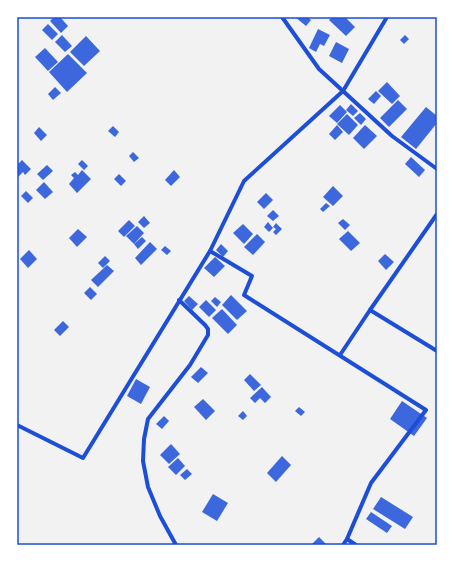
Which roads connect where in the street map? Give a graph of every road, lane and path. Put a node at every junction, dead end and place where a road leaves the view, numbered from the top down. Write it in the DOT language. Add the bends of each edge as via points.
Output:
graph roads {
  1 [pos="282,17"];
  2 [pos="387,17"];
  3 [pos="343,92"];
  4 [pos="437,169"];
  5 [pos="437,214"];
  6 [pos="210,251"];
  7 [pos="179,300"];
  8 [pos="370,310"];
  9 [pos="437,351"];
  10 [pos="340,355"];
  11 [pos="17,425"];
  12 [pos="347,540"];
  13 [pos="176,545"];
  14 [pos="343,545"];
  15 [pos="356,545"];
  1 -- 3 [label="street" via="320,69"];
  2 -- 3 [label="street"];
  3 -- 4 [label="street" via="392,136"];
  3 -- 6 [label="street" via="244,181"];
  5 -- 8 [label="street"];
  6 -- 7 [label="street"];
  6 -- 10 [label="street" via="252,276 244,295"];
  7 -- 11 [label="street" via="83,458"];
  7 -- 13 [label="street" via="205,325 208,335 190,365 148,419 143,461 148,487"];
  8 -- 9 [label="street"];
  8 -- 10 [label="street"];
  10 -- 12 [label="street" via="426,410 371,484"];
  12 -- 14 [label="street"];
  12 -- 15 [label="street"];
}
